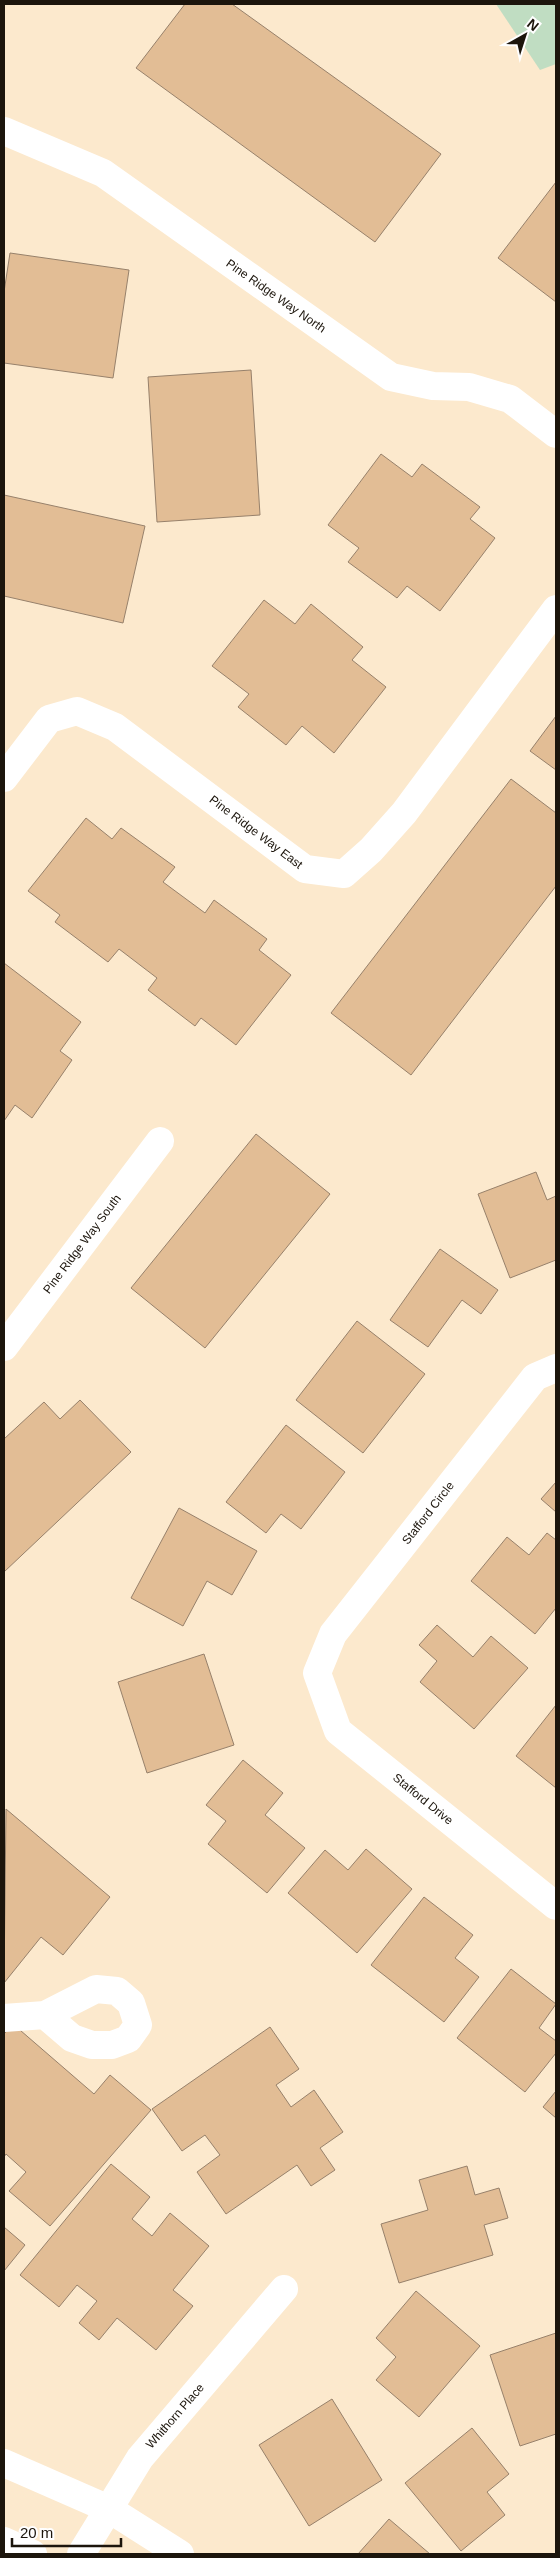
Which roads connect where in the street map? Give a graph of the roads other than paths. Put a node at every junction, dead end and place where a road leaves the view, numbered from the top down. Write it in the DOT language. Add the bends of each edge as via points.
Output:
graph roads {
  1 [pos="4,131"];
  2 [pos="556,434"];
  3 [pos="556,609"];
  4 [pos="4,778"];
  5 [pos="160,1141"];
  6 [pos="4,1347"];
  7 [pos="556,1368"];
  8 [pos="317,1673"];
  9 [pos="556,1906"];
  10 [pos="45,2015"];
  11 [pos="4,2018"];
  12 [pos="284,2289"];
  13 [pos="4,2463"];
  14 [pos="108,2509"];
  15 [pos="4,2540"];
  16 [pos="33,2554"];
  17 [pos="81,2554"];
  18 [pos="180,2554"];
  1 -- 2 [label="street, Pine Ridge Way North" via="103,173 391,377 433,386 468,387 510,399"];
  3 -- 4 [label="street, Pine Ridge Way East" via="404,813 344,874 305,869 115,727 77,711 49,719"];
  5 -- 6 [label="street, Pine Ridge Way South"];
  7 -- 8 [label="street, Stafford Circle" via="535,1377 333,1634"];
  8 -- 9 [label="street, Stafford Drive" via="338,1731"];
  10 -- 11 [label="street"];
  12 -- 14 [label="street, Whithorn Place" via="140,2458"];
  13 -- 14 [label="street"];
  14 -- 17 [label="street, Whithorn Place"];
  14 -- 18 [label="street"];
  15 -- 16 [label="street"];
}
